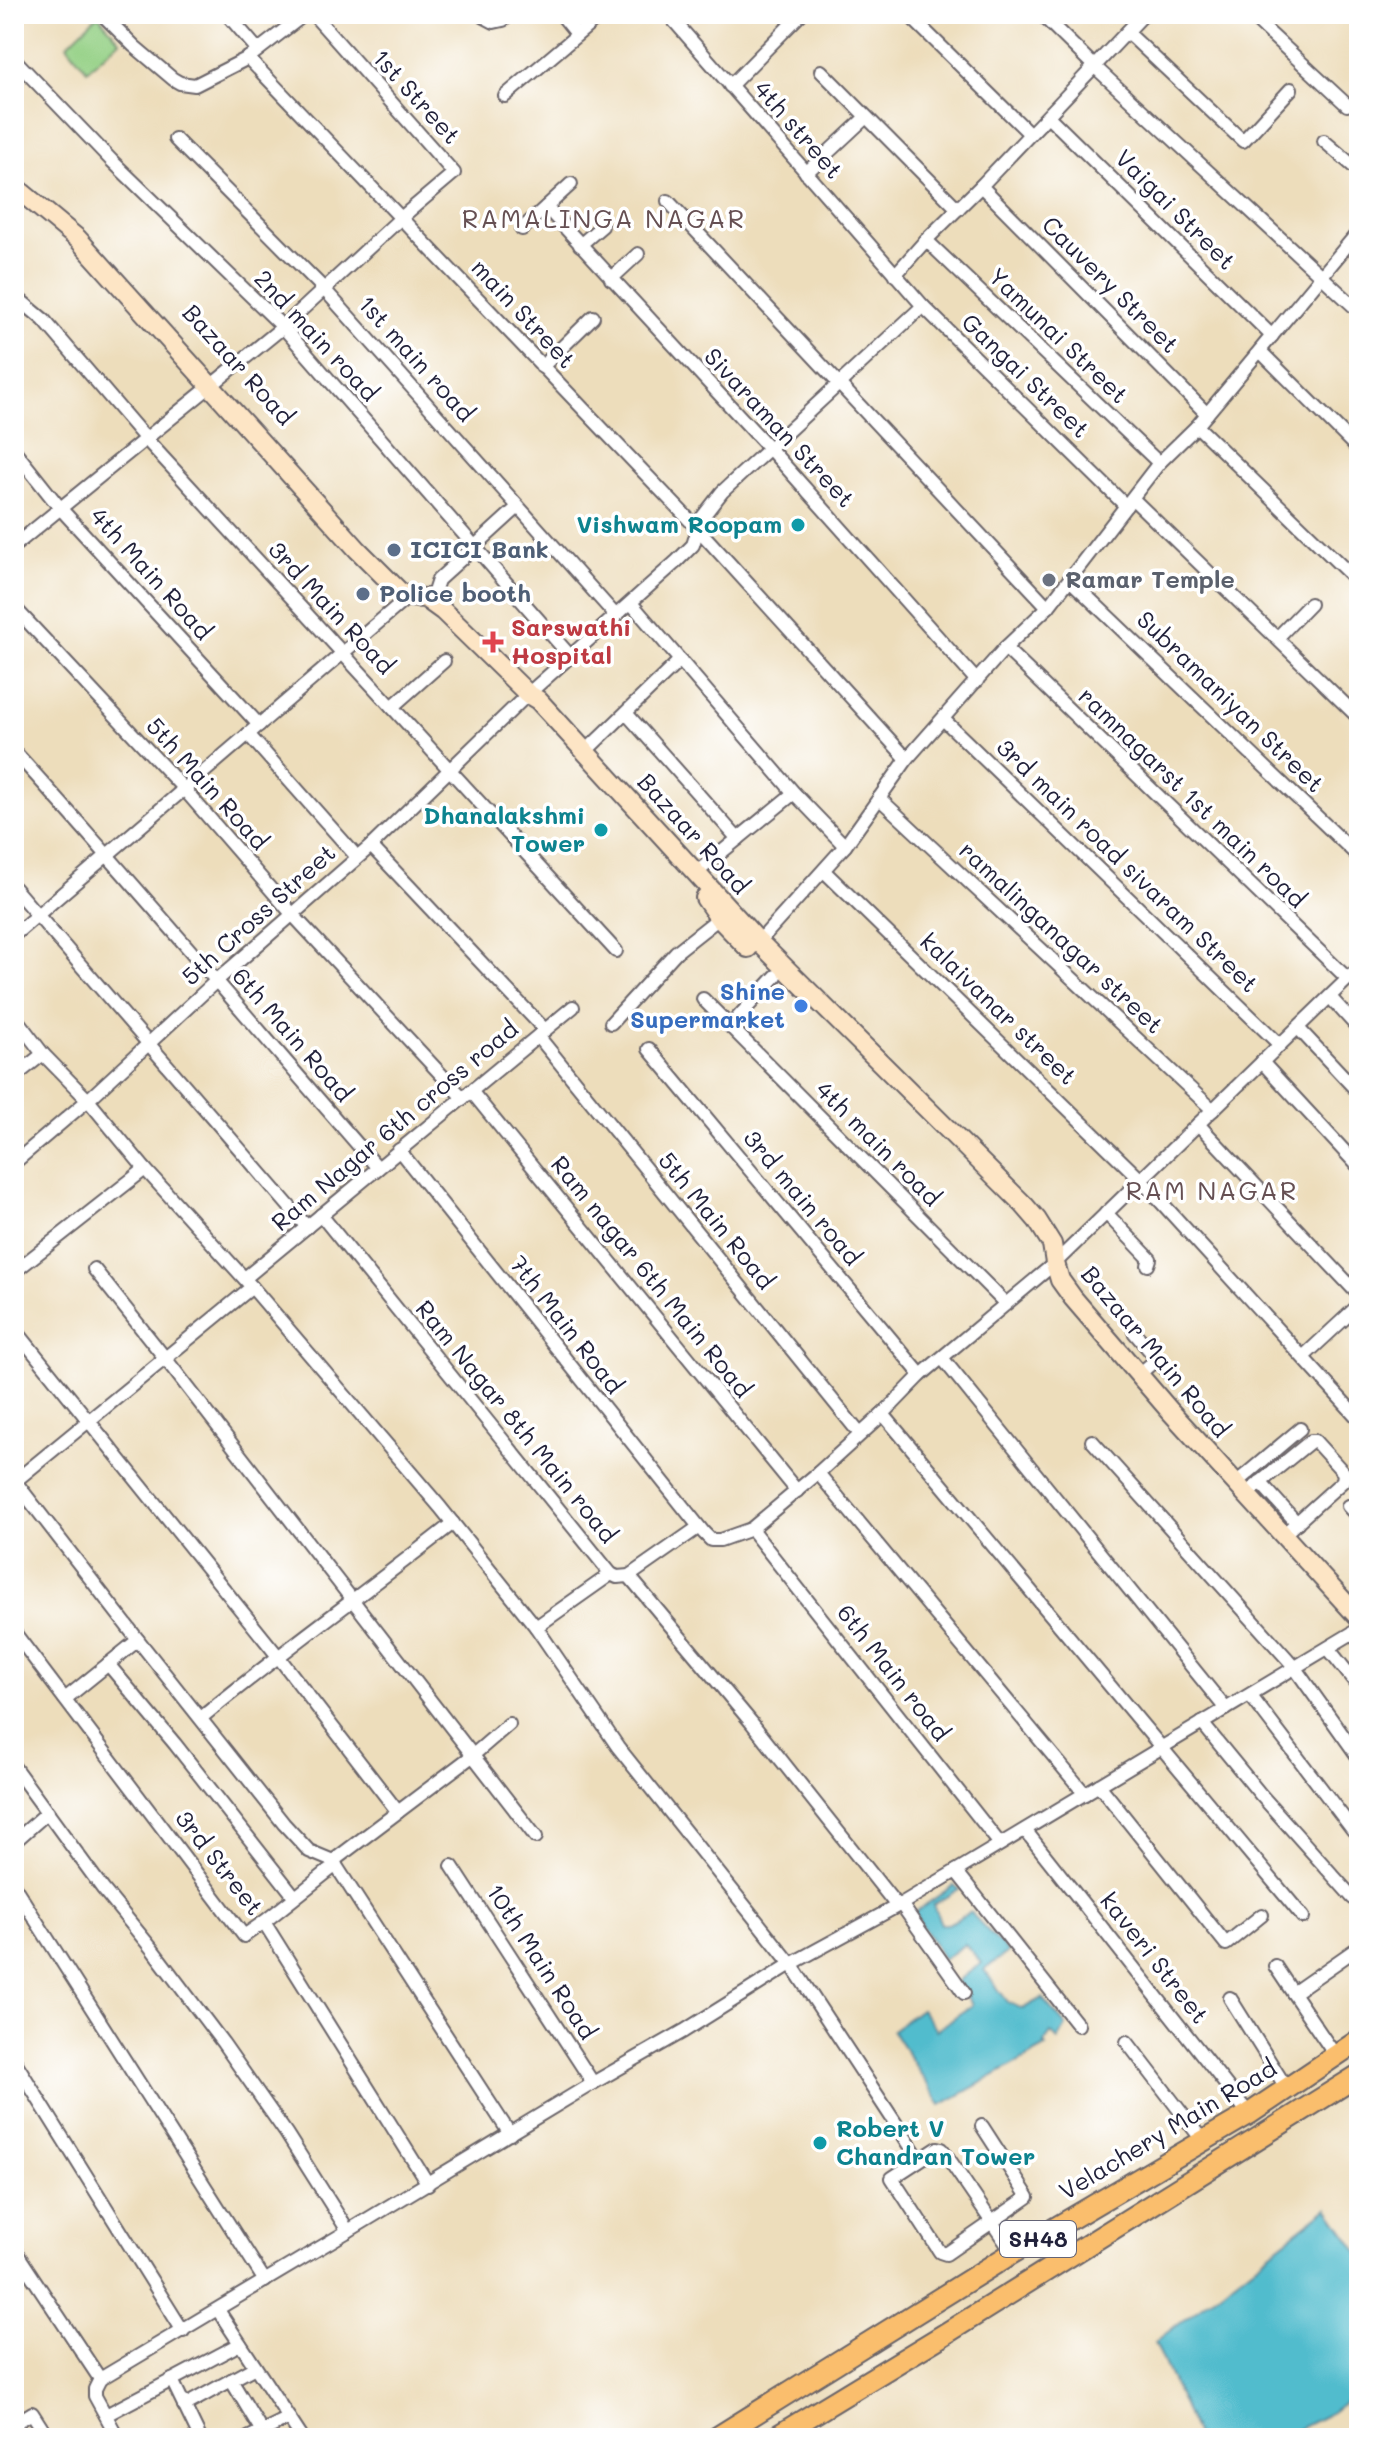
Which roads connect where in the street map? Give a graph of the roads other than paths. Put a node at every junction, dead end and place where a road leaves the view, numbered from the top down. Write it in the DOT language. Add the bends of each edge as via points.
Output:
graph roads {
  1 [pos="102,14"];
  2 [pos="227,14"];
  3 [pos="305,14"];
  4 [pos="313,14"];
  5 [pos="479,14"];
  6 [pos="511,14"];
  7 [pos="561,14"];
  8 [pos="602,14"];
  9 [pos="801,14"];
  10 [pos="908,14"];
  11 [pos="1041,14"];
  12 [pos="1144,14"];
  13 [pos="1249,14"];
  14 [pos="671,15"];
  15 [pos="1127,32"];
  16 [pos="577,34"];
  17 [pos="253,54"];
  18 [pos="14,59"];
  19 [pos="1094,66"];
  20 [pos="821,71"];
  21 [pos="730,86"];
  22 [pos="1291,89"];
  23 [pos="505,96"];
  24 [pos="1347,105"];
  25 [pos="1048,116"];
  26 [pos="866,117"];
  27 [pos="1030,134"];
  28 [pos="175,139"];
  29 [pos="1324,141"];
  30 [pos="1359,171"];
  31 [pos="806,173"];
  32 [pos="14,174"];
  33 [pos="571,184"];
  34 [pos="14,186"];
  35 [pos="981,186"];
  36 [pos="668,201"];
  37 [pos="546,207"];
  38 [pos="958,209"];
  39 [pos="402,217"];
  40 [pos="602,226"];
  41 [pos="522,229"];
  42 [pos="1359,231"];
  43 [pos="926,240"];
  44 [pos="580,245"];
  45 [pos="638,254"];
  46 [pos="895,275"];
  47 [pos="1322,275"];
  48 [pos="611,279"];
  49 [pos="324,289"];
  50 [pos="14,295"];
  51 [pos="923,306"];
  52 [pos="1359,311"];
  53 [pos="593,317"];
  54 [pos="283,327"];
  55 [pos="1272,336"];
  56 [pos="1260,351"];
  57 [pos="542,367"];
  58 [pos="216,382"];
  59 [pos="839,385"];
  60 [pos="1207,414"];
  61 [pos="1197,426"];
  62 [pos="145,438"];
  63 [pos="770,449"];
  64 [pos="14,450"];
  65 [pos="1359,450"];
  66 [pos="1159,463"];
  67 [pos="1129,502"];
  68 [pos="518,507"];
  69 [pos="60,508"];
  70 [pos="699,530"];
  71 [pos="14,546"];
  72 [pos="473,547"];
  73 [pos="1070,580"];
  74 [pos="1359,583"];
  75 [pos="419,598"];
  76 [pos="631,603"];
  77 [pos="1310,604"];
  78 [pos="14,607"];
  79 [pos="1048,607"];
  80 [pos="616,616"];
  81 [pos="1277,638"];
  82 [pos="1005,648"];
  83 [pos="342,653"];
  84 [pos="571,657"];
  85 [pos="444,661"];
  86 [pos="679,661"];
  87 [pos="977,681"];
  88 [pos="533,697"];
  89 [pos="392,707"];
  90 [pos="626,713"];
  91 [pos="1359,718"];
  92 [pos="943,719"];
  93 [pos="253,730"];
  94 [pos="14,751"];
  95 [pos="586,751"];
  96 [pos="907,759"];
  97 [pos="449,769"];
  98 [pos="184,789"];
  99 [pos="794,793"];
  100 [pos="879,798"];
  101 [pos="738,839"];
  102 [pos="371,846"];
  103 [pos="845,846"];
  104 [pos="108,854"];
  105 [pos="357,857"];
  106 [pos="1359,857"];
  107 [pos="824,871"];
  108 [pos="696,873"];
  109 [pos="14,888"];
  110 [pos="38,914"];
  111 [pos="293,915"];
  112 [pos="719,918"];
  113 [pos="14,935"];
  114 [pos="755,946"];
  115 [pos="616,951"];
  116 [pos="1359,968"];
  117 [pos="776,976"];
  118 [pos="1348,979"];
  119 [pos="215,982"];
  120 [pos="1330,997"];
  121 [pos="703,999"];
  122 [pos="573,1007"];
  123 [pos="14,1016"];
  124 [pos="611,1023"];
  125 [pos="730,1026"];
  126 [pos="1298,1028"];
  127 [pos="1359,1029"];
  128 [pos="541,1033"];
  129 [pos="150,1043"];
  130 [pos="1280,1045"];
  131 [pos="649,1049"];
  132 [pos="43,1054"];
  133 [pos="1262,1062"];
  134 [pos="14,1077"];
  135 [pos="1359,1093"];
  136 [pos="467,1095"];
  137 [pos="88,1100"];
  138 [pos="1213,1110"];
  139 [pos="1198,1124"];
  140 [pos="399,1150"];
  141 [pos="14,1163"];
  142 [pos="1359,1167"];
  143 [pos="378,1168"];
  144 [pos="145,1169"];
  145 [pos="1141,1180"];
  146 [pos="1106,1213"];
  147 [pos="321,1215"];
  148 [pos="307,1227"];
  149 [pos="1053,1257"];
  150 [pos="1148,1265"];
  151 [pos="94,1269"];
  152 [pos="14,1272"];
  153 [pos="249,1282"];
  154 [pos="1359,1295"];
  155 [pos="1005,1303"];
  156 [pos="1359,1305"];
  157 [pos="14,1328"];
  158 [pos="1134,1332"];
  159 [pos="1303,1357"];
  160 [pos="165,1358"];
  161 [pos="943,1359"];
  162 [pos="1157,1359"];
  163 [pos="1169,1373"];
  164 [pos="921,1375"];
  165 [pos="1138,1375"];
  166 [pos="883,1414"];
  167 [pos="1359,1419"];
  168 [pos="88,1420"];
  169 [pos="1302,1433"];
  170 [pos="860,1434"];
  171 [pos="1092,1441"];
  172 [pos="818,1473"];
  173 [pos="14,1481"];
  174 [pos="1246,1487"];
  175 [pos="797,1491"];
  176 [pos="1348,1506"];
  177 [pos="1359,1518"];
  178 [pos="453,1523"];
  179 [pos="699,1527"];
  180 [pos="751,1529"];
  181 [pos="1290,1529"];
  182 [pos="611,1574"];
  183 [pos="629,1576"];
  184 [pos="353,1602"];
  185 [pos="1357,1611"];
  186 [pos="536,1627"];
  187 [pos="1359,1629"];
  188 [pos="14,1632"];
  189 [pos="138,1640"];
  190 [pos="1328,1648"];
  191 [pos="277,1655"];
  192 [pos="108,1664"];
  193 [pos="1295,1668"];
  194 [pos="1359,1687"];
  195 [pos="1250,1695"];
  196 [pos="65,1699"];
  197 [pos="1226,1709"];
  198 [pos="201,1718"];
  199 [pos="1202,1723"];
  200 [pos="509,1724"];
  201 [pos="1161,1748"];
  202 [pos="472,1756"];
  203 [pos="1359,1758"];
  204 [pos="14,1767"];
  205 [pos="1099,1785"];
  206 [pos="1085,1794"];
  207 [pos="48,1812"];
  208 [pos="398,1812"];
  209 [pos="1025,1830"];
  210 [pos="1356,1831"];
  211 [pos="536,1837"];
  212 [pos="14,1842"];
  213 [pos="1000,1844"];
  214 [pos="334,1863"];
  215 [pos="452,1866"];
  216 [pos="956,1871"];
  217 [pos="14,1886"];
  218 [pos="295,1897"];
  219 [pos="1353,1898"];
  220 [pos="899,1905"];
  221 [pos="1262,1915"];
  222 [pos="1303,1917"];
  223 [pos="264,1922"];
  224 [pos="1359,1947"];
  225 [pos="791,1964"];
  226 [pos="1275,1966"];
  227 [pos="964,1993"];
  228 [pos="1293,1993"];
  229 [pos="1230,1998"];
  230 [pos="1078,2025"];
  231 [pos="1359,2040"];
  232 [pos="1127,2042"];
  233 [pos="1335,2055"];
  234 [pos="14,2060"];
  235 [pos="1359,2075"];
  236 [pos="593,2083"];
  237 [pos="1287,2089"];
  238 [pos="1249,2114"];
  239 [pos="982,2126"];
  240 [pos="510,2134"];
  241 [pos="1203,2141"];
  242 [pos="919,2159"];
  243 [pos="428,2184"];
  244 [pos="990,2222"];
  245 [pos="348,2231"];
  246 [pos="14,2249"];
  247 [pos="1010,2255"];
  248 [pos="20,2269"];
  249 [pos="265,2281"];
  250 [pos="218,2310"];
  251 [pos="896,2327"];
  252 [pos="183,2331"];
  253 [pos="240,2344"];
  254 [pos="911,2354"];
  255 [pos="255,2367"];
  256 [pos="100,2379"];
  257 [pos="172,2380"];
  258 [pos="231,2380"];
  259 [pos="184,2406"];
  260 [pos="106,2415"];
  261 [pos="289,2418"];
  262 [pos="14,2424"];
  263 [pos="264,2434"];
  264 [pos="300,2437"];
  265 [pos="48,2438"];
  266 [pos="118,2438"];
  267 [pos="200,2438"];
  268 [pos="248,2438"];
  269 [pos="716,2438"];
  270 [pos="774,2438"];
  1 -- 17 [label="street" via="180,83 195,85"];
  2 -- 17 [label="street, main Street"];
  3 -- 17 [label="street"];
  4 -- 39 [label="street, 1st Street" via="454,173"];
  5 -- 6 [label="street" via="494,22"];
  7 -- 16 [label="street"];
  8 -- 16 [label="street"];
  9 -- 21 [label="street"];
  10 -- 27 [label="street"];
  11 -- 19 [label="street"];
  12 -- 15 [label="street"];
  13 -- 24 [label="street"];
  14 -- 21 [label="street, 4th street"];
  15 -- 19 [label="street"];
  15 -- 22 [label="street" via="1243,141"];
  16 -- 23 [label="street"];
  17 -- 39 [label="street, main Street"];
  18 -- 54 [label="street, 2nd main road"];
  19 -- 25 [label="street"];
  19 -- 47 [label="street"];
  20 -- 26 [label="street"];
  21 -- 31 [label="street, 4th street"];
  25 -- 27 [label="street"];
  25 -- 55 [label="street, Vaigai Street"];
  26 -- 31 [label="street"];
  26 -- 38 [label="street"];
  27 -- 35 [label="street"];
  28 -- 49 [label="street, 1st main road"];
  29 -- 30 [label="street"];
  31 -- 46 [label="street, 4th street"];
  32 -- 58 [label="main road, Bazaar Road" via="66,216"];
  33 -- 37 [label="street"];
  34 -- 58 [label="main road, Bazaar Road" via="78,239"];
  35 -- 38 [label="street"];
  35 -- 60 [label="street, Cauvery Street"];
  36 -- 59 [label="street"];
  37 -- 41 [label="street"];
  37 -- 44 [label="street, Sivaraman Street"];
  38 -- 43 [label="street"];
  39 -- 49 [label="street"];
  39 -- 57 [label="street, main Street"];
  40 -- 44 [label="street"];
  42 -- 47 [label="street"];
  43 -- 46 [label="street"];
  43 -- 66 [label="street, Yamunai Street"];
  44 -- 48 [label="street, Sivaraman Street"];
  45 -- 48 [label="street"];
  46 -- 51 [label="street, Gangai Street"];
  47 -- 52 [label="street"];
  47 -- 55 [label="street"];
  48 -- 63 [label="street, Sivaraman Street"];
  49 -- 54 [label="street"];
  49 -- 68 [label="street, 1st main road"];
  50 -- 62 [label="street, 3rd Main Road" via="44,320"];
  51 -- 59 [label="street, 5th Cross Street"];
  51 -- 67 [label="street, Gangai Street"];
  53 -- 57 [label="street"];
  54 -- 58 [label="street"];
  54 -- 72 [label="street, 2nd main road"];
  55 -- 56 [label="street"];
  56 -- 60 [label="street"];
  56 -- 65 [label="street"];
  57 -- 70 [label="street, main Street"];
  58 -- 62 [label="street"];
  58 -- 75 [label="main road, Bazaar Road"];
  59 -- 63 [label="street, 5th Cross Street"];
  59 -- 79 [label="street"];
  60 -- 61 [label="street"];
  61 -- 66 [label="street"];
  61 -- 74 [label="street"];
  62 -- 69 [label="street"];
  62 -- 83 [label="street, 3rd Main Road"];
  63 -- 70 [label="street, 5th Cross Street" via="706,510"];
  63 -- 87 [label="street, Sivaraman Street"];
  64 -- 69 [label="street, 4th Main Road"];
  66 -- 67 [label="street"];
  67 -- 73 [label="street"];
  67 -- 81 [label="street, Gangai Street"];
  68 -- 72 [label="street"];
  68 -- 80 [label="street, 1st main road"];
  69 -- 71 [label="street"];
  69 -- 93 [label="street, 4th Main Road"];
  70 -- 76 [label="street, 5th Cross Street" via="693,545"];
  70 -- 96 [label="street, main Street"];
  72 -- 75 [label="street"];
  72 -- 84 [label="street, 2nd main road"];
  73 -- 79 [label="street"];
  73 -- 106 [label="street, Subramaniyan Street"];
  75 -- 83 [label="street"];
  75 -- 88 [label="main road, Bazaar Road" via="459,625"];
  76 -- 80 [label="street, 5th Cross Street"];
  76 -- 86 [label="street"];
  77 -- 81 [label="street"];
  78 -- 98 [label="street, 5th Main Road"];
  79 -- 82 [label="street"];
  80 -- 84 [label="street, 5th Cross Street"];
  81 -- 91 [label="street, Gangai Street"];
  82 -- 87 [label="street"];
  82 -- 118 [label="street, ramnagarst 1st main road"];
  83 -- 89 [label="street, 3rd Main Road"];
  83 -- 93 [label="street"];
  84 -- 88 [label="street, 5th Cross Street"];
  85 -- 89 [label="street"];
  86 -- 90 [label="street"];
  86 -- 99 [label="street"];
  87 -- 92 [label="street"];
  88 -- 95 [label="main road, Bazaar Road"];
  88 -- 97 [label="street, 5th Cross Street"];
  88 -- 112 [label="main road" via="543,722"];
  89 -- 97 [label="street, 3rd Main Road"];
  90 -- 95 [label="street"];
  90 -- 101 [label="street"];
  92 -- 96 [label="street"];
  92 -- 130 [label="street, 3rd main road sivaram Street"];
  93 -- 98 [label="street"];
  93 -- 105 [label="street, 4th Main Road"];
  94 -- 104 [label="street, 6th Main Road"];
  95 -- 108 [label="main road, Bazaar Road"];
  96 -- 100 [label="street"];
  97 -- 102 [label="street, 5th Cross Street"];
  97 -- 115 [label="street, 3rd Main Road"];
  98 -- 104 [label="street"];
  98 -- 111 [label="street, 5th Main Road"];
  99 -- 101 [label="street"];
  99 -- 103 [label="street"];
  100 -- 103 [label="street"];
  100 -- 138 [label="street, ramalinganagar street"];
  101 -- 108 [label="street"];
  102 -- 105 [label="street, 5th Cross Street"];
  102 -- 128 [label="street, 5th Main Road"];
  103 -- 107 [label="street"];
  104 -- 110 [label="street"];
  104 -- 119 [label="street, 6th Main Road"];
  105 -- 111 [label="street, 5th Cross Street"];
  107 -- 114 [label="street"];
  107 -- 145 [label="street, kalaivanar street"];
  108 -- 114 [label="main road, Bazaar Road"];
  109 -- 110 [label="street"];
  110 -- 113 [label="street"];
  110 -- 129 [label="street"];
  111 -- 119 [label="street, 5th Cross Street"];
  111 -- 136 [label="street, 5th Main Road"];
  112 -- 114 [label="main road"];
  112 -- 124 [label="street" via="676,952"];
  114 -- 117 [label="main road"];
  114 -- 149 [label="main road, Bazaar Main Road" via="1024,1205 1048,1235"];
  116 -- 118 [label="street"];
  117 -- 125 [label="street"];
  117 -- 149 [label="main road" via="1019,1213"];
  118 -- 120 [label="street"];
  119 -- 129 [label="street, 5th Cross Street"];
  119 -- 143 [label="street, 6th Main Road"];
  120 -- 126 [label="street"];
  120 -- 127 [label="street"];
  121 -- 125 [label="street, 4th main road"];
  122 -- 128 [label="street, Ram Nagar 6th cross road"];
  123 -- 132 [label="street"];
  125 -- 155 [label="street, 4th main road"];
  126 -- 130 [label="street"];
  126 -- 135 [label="street"];
  128 -- 136 [label="street, Ram Nagar 6th cross road"];
  128 -- 170 [label="street, 5th Main Road"];
  129 -- 137 [label="street, 5th Cross Street"];
  129 -- 148 [label="street"];
  130 -- 133 [label="street"];
  131 -- 164 [label="street, 3rd main road"];
  132 -- 134 [label="street"];
  132 -- 137 [label="street"];
  133 -- 138 [label="street"];
  133 -- 142 [label="street"];
  136 -- 140 [label="street, Ram Nagar 6th cross road"];
  136 -- 175 [label="street, Ram nagar 6th Main Road"];
  137 -- 141 [label="street, 5th Cross Street"];
  137 -- 144 [label="street"];
  138 -- 139 [label="street"];
  139 -- 145 [label="street"];
  139 -- 154 [label="street"];
  140 -- 143 [label="street, Ram Nagar 6th cross road"];
  140 -- 179 [label="street, 7th Main Road"];
  143 -- 147 [label="street, Ram Nagar 6th cross road"];
  144 -- 152 [label="street"];
  144 -- 153 [label="street"];
  145 -- 146 [label="street"];
  145 -- 159 [label="street, kalaivanar street"];
  146 -- 149 [label="street"];
  146 -- 150 [label="street" via="1150,1259"];
  147 -- 148 [label="street, Ram Nagar 6th cross road"];
  147 -- 182 [label="street, Ram Nagar 8th Main road"];
  148 -- 153 [label="street, Ram Nagar 6th cross road"];
  149 -- 155 [label="street"];
  149 -- 165 [label="main road, Bazaar Main Road" via="1060,1280"];
  151 -- 160 [label="street"];
  153 -- 160 [label="street, Ram Nagar 6th cross road"];
  153 -- 178 [label="street"];
  155 -- 161 [label="street"];
  156 -- 159 [label="street"];
  157 -- 168 [label="street"];
  158 -- 162 [label="street"];
  159 -- 167 [label="street, kalaivanar street"];
  160 -- 168 [label="street, Ram Nagar 6th cross road"];
  160 -- 184 [label="street"];
  161 -- 164 [label="street"];
  161 -- 197 [label="street"];
  162 -- 163 [label="street"];
  162 -- 165 [label="street"];
  164 -- 166 [label="street"];
  165 -- 174 [label="main road, Bazaar Main Road"];
  166 -- 170 [label="street"];
  166 -- 201 [label="street"];
  168 -- 173 [label="street, Ram Nagar 6th cross road"];
  168 -- 191 [label="street"];
  169 -- 174 [label="street"];
  170 -- 172 [label="street"];
  171 -- 193 [label="street"];
  172 -- 175 [label="street"];
  172 -- 206 [label="street"];
  173 -- 189 [label="street"];
  174 -- 181 [label="main road, Bazaar Main Road"];
  174 -- 181 [label="street" via="1315,1441 1344,1473 1343,1481"];
  175 -- 180 [label="street"];
  176 -- 177 [label="street"];
  178 -- 184 [label="street"];
  178 -- 186 [label="street"];
  179 -- 180 [label="street" via="716,1540"];
  179 -- 183 [label="street"];
  180 -- 213 [label="street, 6th Main road"];
  181 -- 185 [label="main road, Bazaar Main Road"];
  182 -- 183 [label="street, Ram Nagar 8th Main road"];
  182 -- 186 [label="street"];
  183 -- 220 [label="street"];
  184 -- 191 [label="street"];
  184 -- 202 [label="street"];
  186 -- 225 [label="street" via="618,1747"];
  187 -- 190 [label="street"];
  188 -- 196 [label="street, 3rd Street"];
  189 -- 192 [label="street"];
  189 -- 198 [label="street"];
  190 -- 193 [label="street"];
  190 -- 194 [label="street"];
  191 -- 198 [label="street"];
  191 -- 208 [label="street"];
  192 -- 196 [label="street"];
  192 -- 218 [label="street"];
  193 -- 195 [label="street"];
  193 -- 203 [label="street"];
  195 -- 197 [label="street"];
  195 -- 210 [label="street"];
  196 -- 223 [label="street, 3rd Street" via="244,1936"];
  197 -- 199 [label="street"];
  198 -- 214 [label="street" via="284,1824 309,1851"];
  199 -- 201 [label="street"];
  199 -- 219 [label="street"];
  200 -- 202 [label="street"];
  201 -- 205 [label="street"];
  201 -- 222 [label="street"];
  202 -- 208 [label="street"];
  202 -- 211 [label="street"];
  204 -- 207 [label="street"];
  205 -- 206 [label="street"];
  205 -- 221 [label="street" via="1226,1944"];
  206 -- 209 [label="street"];
  207 -- 212 [label="street"];
  207 -- 245 [label="street" via="223,2043"];
  208 -- 214 [label="street"];
  209 -- 213 [label="street"];
  209 -- 238 [label="street, kaveri Street"];
  213 -- 216 [label="street"];
  214 -- 218 [label="street"];
  214 -- 240 [label="street"];
  215 -- 236 [label="street, 10th Main Road"];
  216 -- 220 [label="street"];
  216 -- 230 [label="street"];
  217 -- 249 [label="street"];
  218 -- 223 [label="street"];
  220 -- 225 [label="street"];
  220 -- 227 [label="street"];
  223 -- 243 [label="street, 3rd Street"];
  224 -- 228 [label="street"];
  225 -- 236 [label="street"];
  225 -- 242 [label="street"];
  226 -- 228 [label="street"];
  228 -- 233 [label="street"];
  229 -- 237 [label="street"];
  231 -- 233 [label="main road, Velachery Main Road / SH48"];
  232 -- 241 [label="street"];
  233 -- 237 [label="main road, Velachery Main Road / SH48"];
  234 -- 252 [label="street"];
  235 -- 254 [label="main road, SH48"];
  236 -- 240 [label="street"];
  237 -- 238 [label="main road, Velachery Main Road / SH48"];
  238 -- 241 [label="main road, Velachery Main Road / SH48"];
  239 -- 244 [label="street" via="1028,2197"];
  240 -- 243 [label="street"];
  241 -- 247 [label="main road, Velachery Main Road / SH48"];
  242 -- 244 [label="street" via="942,2149"];
  242 -- 244 [label="street" via="892,2180 940,2252 946,2254"];
  243 -- 245 [label="street"];
  244 -- 247 [label="street"];
  245 -- 249 [label="street"];
  246 -- 248 [label="street"];
  247 -- 251 [label="main road, Velachery Main Road / SH48"];
  248 -- 256 [label="street"];
  249 -- 250 [label="street"];
  250 -- 252 [label="street"];
  250 -- 253 [label="street"];
  251 -- 254 [label="main road"];
  251 -- 269 [label="main road, Velachery Main Road / SH48"];
  252 -- 256 [label="street"];
  253 -- 255 [label="street"];
  253 -- 257 [label="street"];
  254 -- 270 [label="main road, SH48"];
  255 -- 258 [label="street"];
  255 -- 261 [label="street"];
  256 -- 260 [label="street" via="95,2396"];
  257 -- 259 [label="street"];
  257 -- 260 [label="street"];
  258 -- 259 [label="street"];
  258 -- 263 [label="street"];
  259 -- 267 [label="street"];
  260 -- 266 [label="street"];
  261 -- 263 [label="street"];
  261 -- 264 [label="street"];
  262 -- 265 [label="street" via="32,2413"];
  263 -- 268 [label="street"];
}
